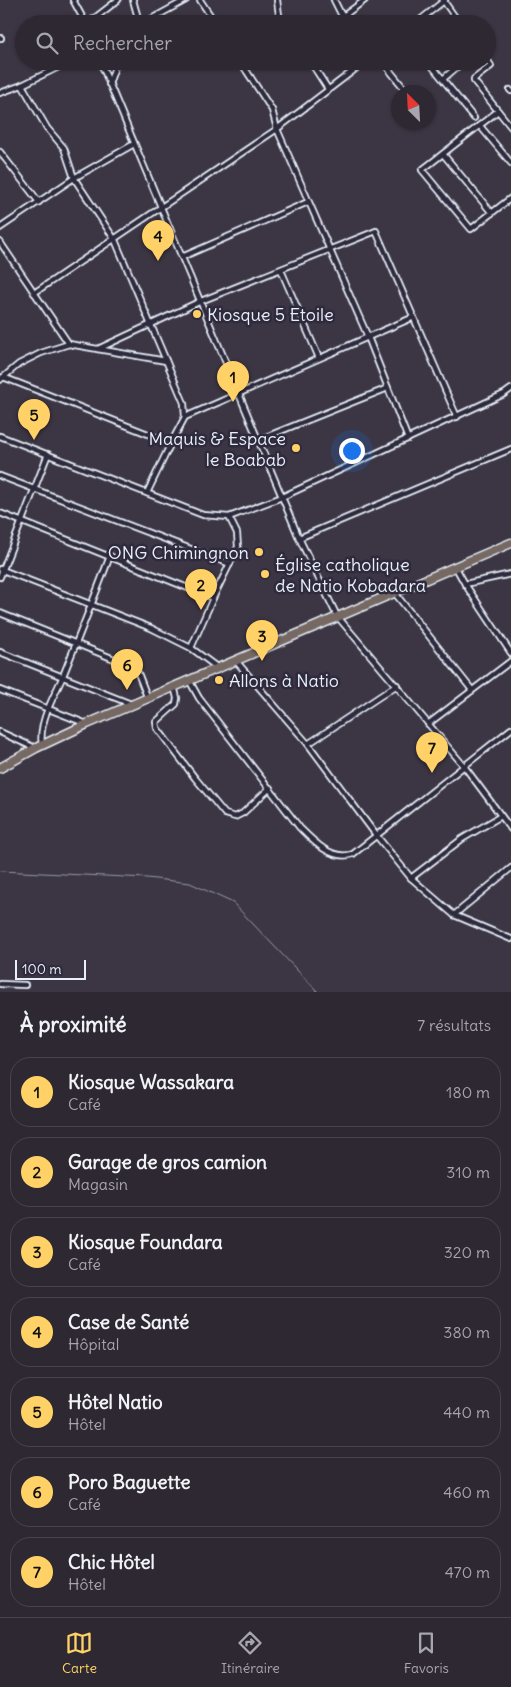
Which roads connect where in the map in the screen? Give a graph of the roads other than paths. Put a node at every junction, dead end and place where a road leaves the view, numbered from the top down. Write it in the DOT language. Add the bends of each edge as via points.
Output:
graph roads {
  1 [pos="73,0"];
  2 [pos="118,0"];
  3 [pos="133,0"];
  4 [pos="186,0"];
  5 [pos="200,0"];
  6 [pos="277,0"];
  7 [pos="334,0"];
  8 [pos="365,0"];
  9 [pos="444,0"];
  10 [pos="82,15"];
  11 [pos="99,15"];
  12 [pos="137,15"];
  13 [pos="158,15"];
  14 [pos="210,15"];
  15 [pos="278,15"];
  16 [pos="341,15"];
  17 [pos="345,15"];
  18 [pos="426,15"];
  19 [pos="454,15"];
  20 [pos="53,70"];
  21 [pos="104,70"];
  22 [pos="114,70"];
  23 [pos="246,70"];
  24 [pos="316,70"];
  25 [pos="354,70"];
  26 [pos="389,70"];
  27 [pos="435,70"];
  28 [pos="453,70"];
  29 [pos="486,70"];
  30 [pos="442,79"];
  31 [pos="109,84"];
  32 [pos="22,85"];
  33 [pos="401,85"];
  34 [pos="328,89"];
  35 [pos="0,93"];
  36 [pos="498,111"];
  37 [pos="474,118"];
  38 [pos="480,126"];
  39 [pos="511,127"];
  40 [pos="277,129"];
  41 [pos="134,144"];
  42 [pos="0,152"];
  43 [pos="443,154"];
  44 [pos="511,163"];
  45 [pos="74,178"];
  46 [pos="511,198"];
  47 [pos="39,202"];
  48 [pos="308,202"];
  49 [pos="162,208"];
  50 [pos="492,213"];
  51 [pos="0,228"];
  52 [pos="115,240"];
  53 [pos="0,242"];
  54 [pos="329,250"];
  55 [pos="182,257"];
  56 [pos="281,270"];
  57 [pos="34,293"];
  58 [pos="200,301"];
  59 [pos="414,317"];
  60 [pos="151,325"];
  61 [pos="368,337"];
  62 [pos="69,344"];
  63 [pos="98,349"];
  64 [pos="319,358"];
  65 [pos="166,360"];
  66 [pos="2,379"];
  67 [pos="388,388"];
  68 [pos="511,389"];
  69 [pos="239,395"];
  70 [pos="185,417"];
  71 [pos="457,417"];
  72 [pos="0,436"];
  73 [pos="408,439"];
  74 [pos="258,440"];
  75 [pos="171,443"];
  76 [pos="511,448"];
  77 [pos="48,454"];
  78 [pos="0,476"];
  79 [pos="35,488"];
  80 [pos="147,493"];
  81 [pos="282,497"];
  82 [pos="0,513"];
  83 [pos="229,517"];
  84 [pos="23,522"];
  85 [pos="300,538"];
  86 [pos="511,543"];
  87 [pos="110,556"];
  88 [pos="230,564"];
  89 [pos="455,566"];
  90 [pos="1,569"];
  91 [pos="511,574"];
  92 [pos="0,577"];
  93 [pos="465,584"];
  94 [pos="394,592"];
  95 [pos="213,598"];
  96 [pos="92,605"];
  97 [pos="0,613"];
  98 [pos="337,616"];
  99 [pos="75,643"];
  100 [pos="191,648"];
  101 [pos="0,652"];
  102 [pos="511,653"];
  103 [pos="236,661"];
  104 [pos="511,661"];
  105 [pos="218,668"];
  106 [pos="62,677"];
  107 [pos="189,680"];
  108 [pos="174,686"];
  109 [pos="397,686"];
  110 [pos="0,690"];
  111 [pos="472,690"];
  112 [pos="148,698"];
  113 [pos="133,705"];
  114 [pos="48,709"];
  115 [pos="87,724"];
  116 [pos="428,724"];
  117 [pos="509,731"];
  118 [pos="0,732"];
  119 [pos="511,737"];
  120 [pos="308,744"];
  121 [pos="39,747"];
  122 [pos="464,766"];
  123 [pos="0,768"];
  124 [pos="270,788"];
  125 [pos="501,816"];
  126 [pos="511,829"];
  127 [pos="376,835"];
  128 [pos="511,868"];
  129 [pos="411,878"];
  130 [pos="454,915"];
  131 [pos="511,939"];
  132 [pos="0,984"];
  133 [pos="25,985"];
  1 -- 10 [label="street"];
  2 -- 11 [label="street"];
  3 -- 12 [label="street"];
  4 -- 13 [label="street"];
  5 -- 14 [label="street"];
  6 -- 15 [label="street"];
  7 -- 16 [label="street"];
  8 -- 17 [label="street"];
  9 -- 18 [label="street"];
  9 -- 19 [label="street"];
  20 -- 32 [label="street"];
  21 -- 31 [label="street"];
  22 -- 31 [label="street"];
  23 -- 40 [label="street" via="272,110"];
  24 -- 34 [label="street"];
  25 -- 34 [label="street"];
  26 -- 33 [label="street"];
  27 -- 30 [label="street"];
  28 -- 30 [label="street"];
  29 -- 36 [label="street" via="474,81"];
  30 -- 37 [label="street"];
  31 -- 41 [label="street"];
  32 -- 35 [label="street"];
  32 -- 45 [label="street" via="47,128 64,148"];
  34 -- 40 [label="street"];
  36 -- 38 [label="street"];
  36 -- 39 [label="street"];
  38 -- 43 [label="street"];
  38 -- 44 [label="street"];
  40 -- 48 [label="street"];
  40 -- 49 [label="street"];
  41 -- 45 [label="street"];
  41 -- 49 [label="street"];
  42 -- 47 [label="street"];
  43 -- 50 [label="street"];
  43 -- 50 [label="street" via="422,170 471,230"];
  45 -- 47 [label="street"];
  45 -- 52 [label="street"];
  46 -- 50 [label="street"];
  47 -- 51 [label="street"];
  48 -- 54 [label="street"];
  48 -- 55 [label="street"];
  49 -- 52 [label="street"];
  49 -- 55 [label="street"];
  52 -- 57 [label="street"];
  52 -- 60 [label="street"];
  53 -- 57 [label="street"];
  54 -- 56 [label="street"];
  54 -- 59 [label="street" via="376,231"];
  54 -- 61 [label="street"];
  55 -- 58 [label="street"];
  56 -- 58 [label="street"];
  56 -- 64 [label="street"];
  57 -- 62 [label="street"];
  58 -- 60 [label="street"];
  58 -- 69 [label="street"];
  59 -- 61 [label="street"];
  59 -- 71 [label="street"];
  60 -- 63 [label="street"];
  60 -- 65 [label="street"];
  61 -- 64 [label="street"];
  61 -- 67 [label="street"];
  62 -- 63 [label="street"];
  62 -- 66 [label="street" via="19,364"];
  63 -- 65 [label="street"];
  64 -- 69 [label="street"];
  65 -- 70 [label="street" via="184,403"];
  66 -- 75 [label="street"];
  67 -- 73 [label="street"];
  67 -- 74 [label="street"];
  68 -- 71 [label="street"];
  69 -- 70 [label="street"];
  69 -- 74 [label="street"];
  70 -- 75 [label="street"];
  71 -- 73 [label="street"];
  72 -- 77 [label="street"];
  73 -- 81 [label="street"];
  74 -- 81 [label="street"];
  75 -- 80 [label="street"];
  76 -- 85 [label="street"];
  77 -- 79 [label="street"];
  77 -- 80 [label="street"];
  78 -- 79 [label="street"];
  79 -- 84 [label="street"];
  79 -- 88 [label="street"];
  80 -- 83 [label="street" via="203,515"];
  81 -- 83 [label="street"];
  81 -- 85 [label="street"];
  82 -- 84 [label="street"];
  83 -- 88 [label="street" via="237,533 238,547"];
  84 -- 87 [label="street"];
  84 -- 90 [label="street"];
  85 -- 98 [label="street"];
  86 -- 89 [label="main road"];
  87 -- 95 [label="street"];
  87 -- 96 [label="street"];
  88 -- 95 [label="street"];
  89 -- 93 [label="street"];
  89 -- 94 [label="main road"];
  90 -- 92 [label="street"];
  90 -- 96 [label="street"];
  91 -- 93 [label="street"];
  93 -- 102 [label="street"];
  94 -- 98 [label="main road"];
  94 -- 111 [label="street"];
  95 -- 100 [label="street"];
  96 -- 99 [label="street"];
  96 -- 100 [label="street"];
  97 -- 99 [label="street"];
  98 -- 103 [label="main road"];
  98 -- 109 [label="street"];
  99 -- 106 [label="street"];
  99 -- 112 [label="street" via="134,667"];
  100 -- 105 [label="street"];
  101 -- 106 [label="street"];
  103 -- 105 [label="main road"];
  103 -- 120 [label="street"];
  104 -- 111 [label="street"];
  105 -- 107 [label="main road"];
  106 -- 113 [label="street"];
  106 -- 114 [label="street"];
  107 -- 108 [label="main road"];
  107 -- 124 [label="street" via="199,698"];
  108 -- 112 [label="main road"];
  108 -- 124 [label="street" via="176,704 156,722 157,728 225,814 234,817 243,814"];
  109 -- 116 [label="street"];
  109 -- 120 [label="street"];
  110 -- 114 [label="street"];
  111 -- 116 [label="street"];
  112 -- 113 [label="main road"];
  113 -- 115 [label="main road"];
  114 -- 115 [label="street"];
  114 -- 121 [label="street"];
  115 -- 121 [label="main road"];
  116 -- 122 [label="street"];
  117 -- 119 [label="street"];
  117 -- 122 [label="street"];
  118 -- 121 [label="street"];
  120 -- 127 [label="street"];
  121 -- 123 [label="main road"];
  122 -- 125 [label="street"];
  122 -- 127 [label="street"];
  124 -- 127 [label="street" via="300,828 318,846 330,852 346,856 354,854"];
  125 -- 126 [label="street"];
  125 -- 129 [label="street" via="462,839"];
  127 -- 129 [label="street"];
  128 -- 130 [label="street"];
  129 -- 130 [label="street"];
  130 -- 131 [label="street"];
  132 -- 133 [label="street"];
}
